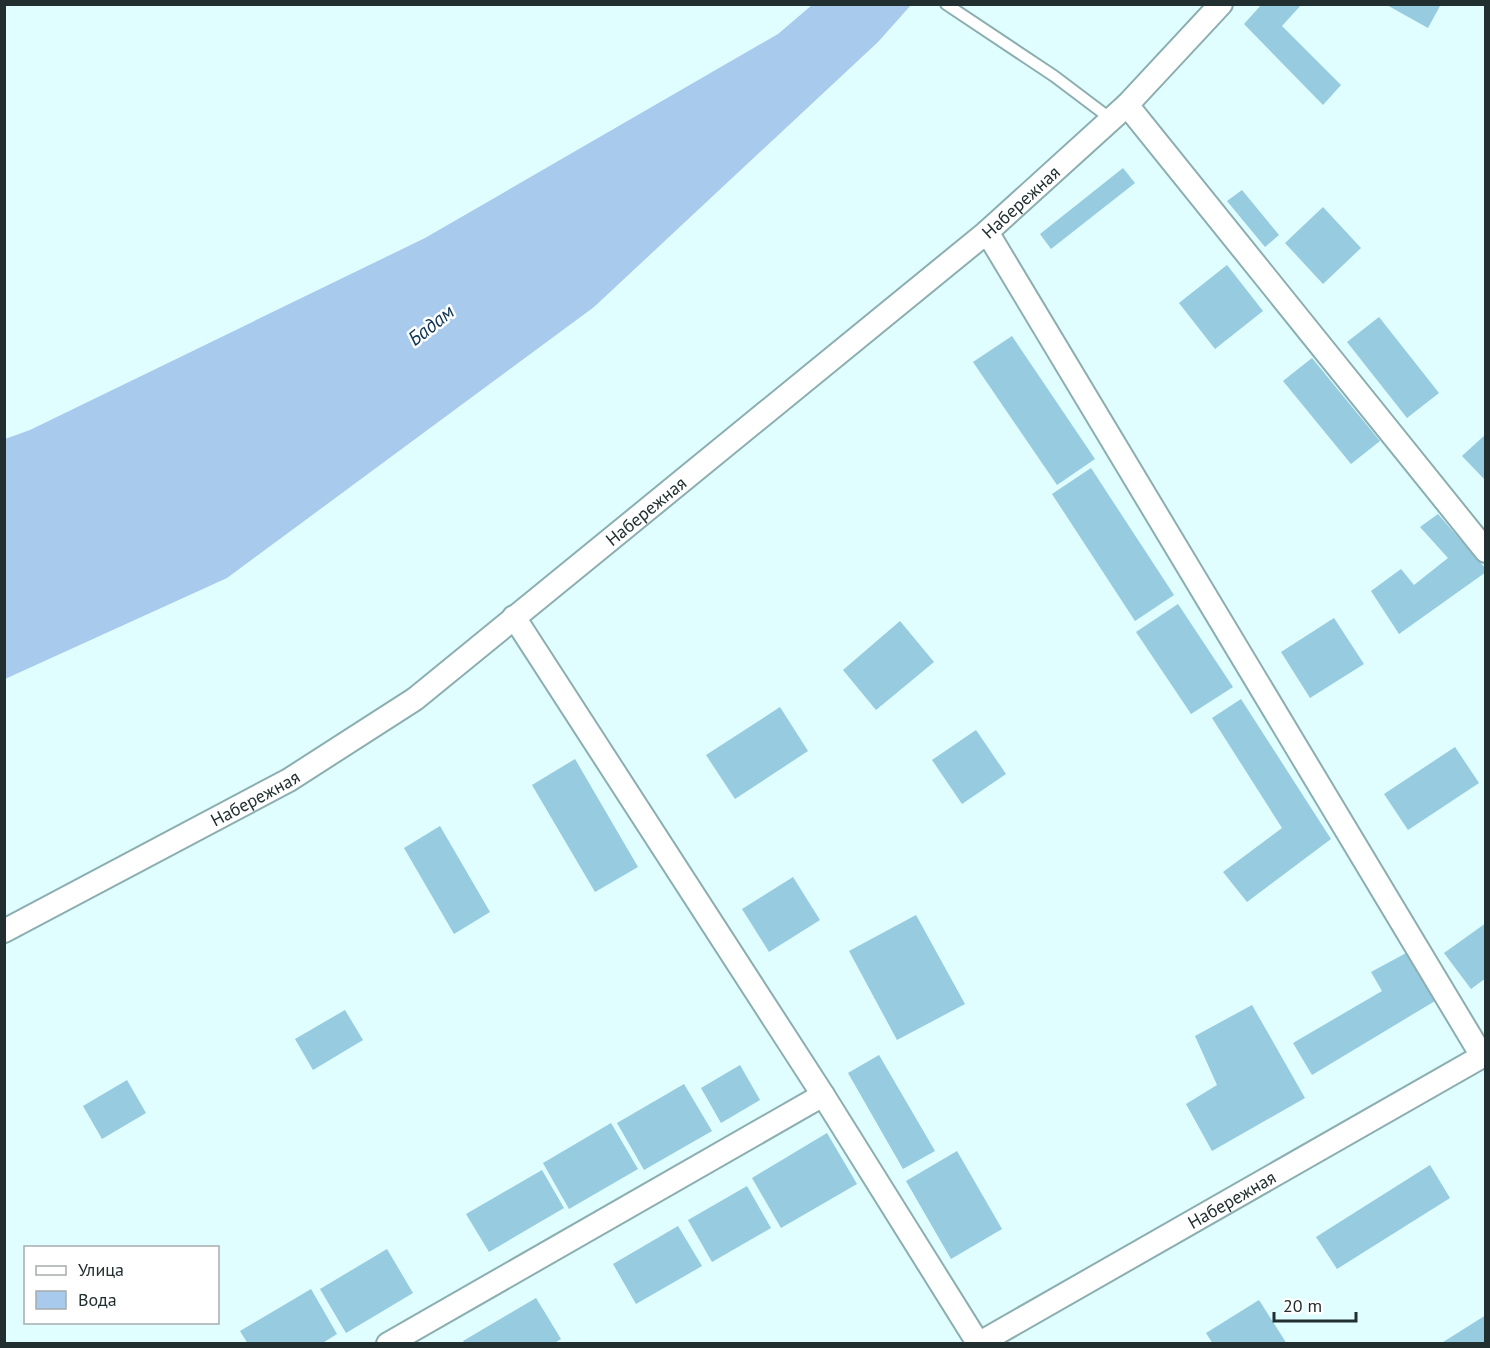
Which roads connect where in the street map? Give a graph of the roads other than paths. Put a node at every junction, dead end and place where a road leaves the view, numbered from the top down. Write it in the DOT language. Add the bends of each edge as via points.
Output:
graph roads {
  1 [pos="946,4"];
  2 [pos="1221,4"];
  3 [pos="1119,112"];
  4 [pos="987,232"];
  5 [pos="1485,551"];
  6 [pos="514,617"];
  7 [pos="4,931"];
  8 [pos="1484,1055"];
  9 [pos="823,1095"];
  10 [pos="978,1343"];
  11 [pos="388,1344"];
  1 -- 3 [label="lane" via="1054,76"];
  2 -- 3 [label="street, Набережная"];
  3 -- 4 [label="street, Набережная"];
  3 -- 5 [label="street"];
  4 -- 6 [label="street, Набережная"];
  4 -- 8 [label="street"];
  6 -- 7 [label="street, Набережная" via="415,699 288,780"];
  6 -- 9 [label="street"];
  8 -- 10 [label="street, Набережная"];
  9 -- 10 [label="street"];
  9 -- 11 [label="street"];
}
